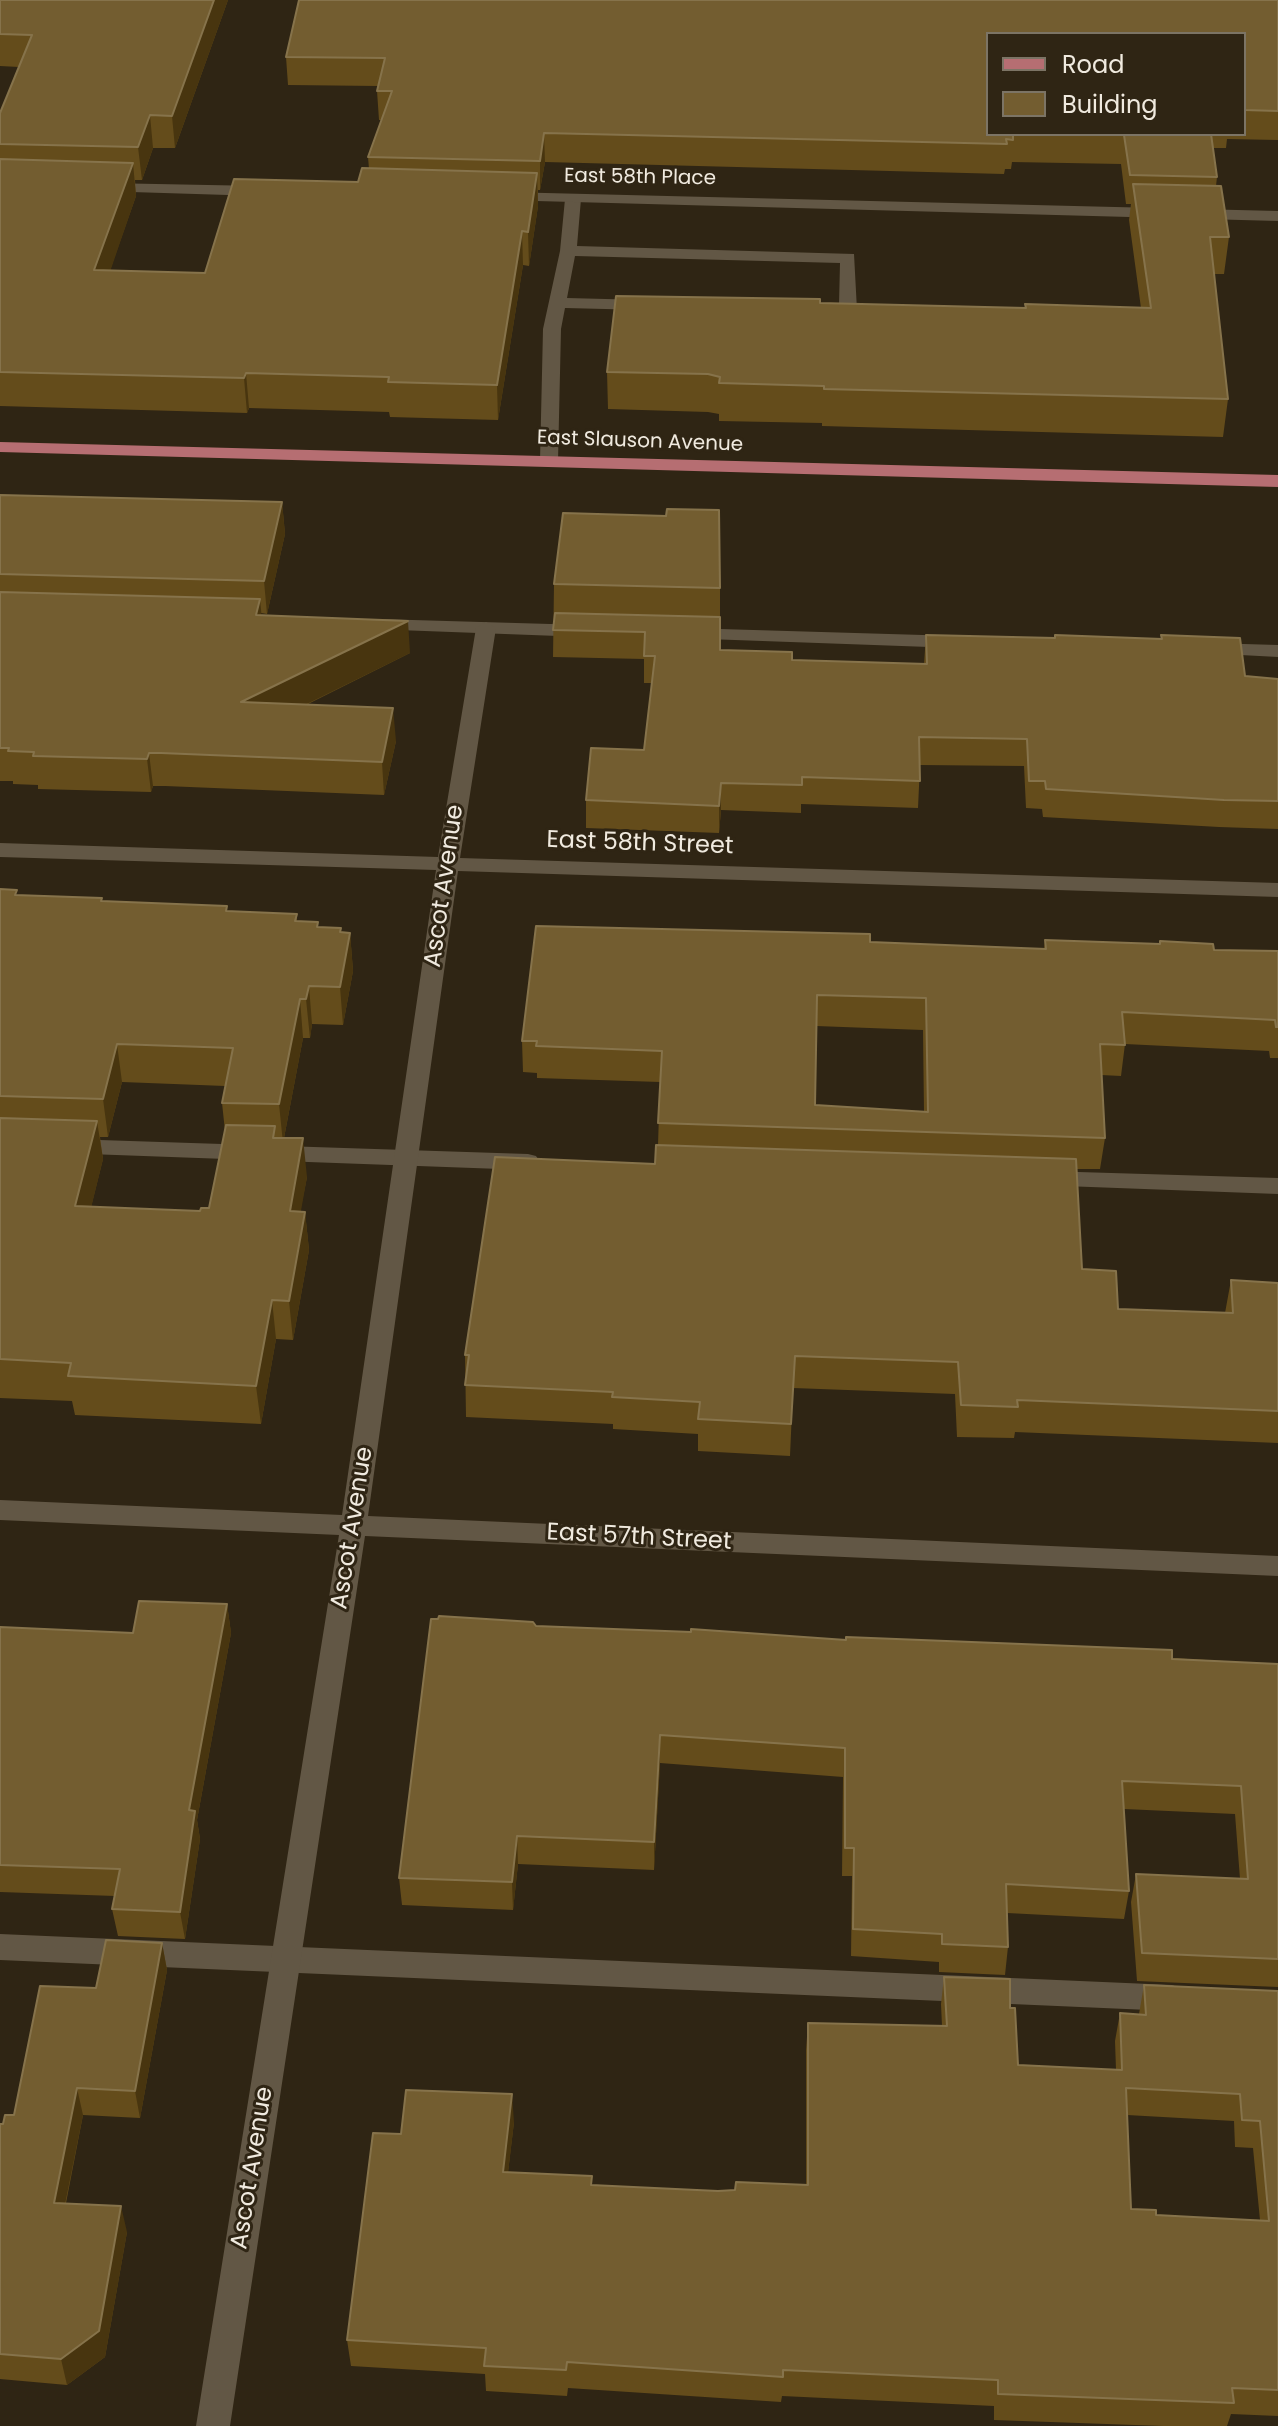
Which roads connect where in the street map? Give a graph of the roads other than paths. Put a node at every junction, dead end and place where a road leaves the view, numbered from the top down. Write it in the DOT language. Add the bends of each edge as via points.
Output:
graph roads {
  1 [pos="80,187"];
  2 [pos="271,192"];
  3 [pos="494,197"];
  4 [pos="573,199"];
  5 [pos="1278,216"];
  6 [pos="568,251"];
  7 [pos="556,303"];
  8 [pos="664,305"];
  9 [pos="802,309"];
  10 [pos="0,447"];
  11 [pos="549,461"];
  12 [pos="1278,481"];
  13 [pos="360,624"];
  14 [pos="486,628"];
  15 [pos="612,632"];
  16 [pos="660,633"];
  17 [pos="977,642"];
  18 [pos="1183,648"];
  19 [pos="1278,651"];
  20 [pos="0,850"];
  21 [pos="448,864"];
  22 [pos="1278,890"];
  23 [pos="47,1147"];
  24 [pos="406,1158"];
  25 [pos="549,1163"];
  26 [pos="1024,1178"];
  27 [pos="1278,1186"];
  28 [pos="0,1510"];
  29 [pos="354,1525"];
  30 [pos="1278,1566"];
  31 [pos="0,1947"];
  32 [pos="286,1958"];
  33 [pos="1199,1999"];
  34 [pos="213,2426"];
  1 -- 2 [label="street"];
  3 -- 4 [label="street, East 58th Place"];
  4 -- 5 [label="street, East 58th Place"];
  4 -- 6 [label="street"];
  6 -- 7 [label="street"];
  6 -- 9 [label="street" via="848,258 848,310"];
  7 -- 8 [label="street"];
  7 -- 11 [label="street"];
  10 -- 11 [label="main road, East Slauson Avenue"];
  11 -- 12 [label="main road, East Slauson Avenue"];
  13 -- 14 [label="street"];
  14 -- 15 [label="street"];
  14 -- 21 [label="street, Ascot Avenue"];
  16 -- 17 [label="street"];
  18 -- 19 [label="street"];
  20 -- 21 [label="street, East 58th Street"];
  21 -- 22 [label="street, East 58th Street"];
  21 -- 24 [label="street, Ascot Avenue"];
  23 -- 24 [label="street"];
  24 -- 25 [label="street"];
  24 -- 29 [label="street, Ascot Avenue"];
  26 -- 27 [label="street"];
  28 -- 29 [label="street, East 57th Street"];
  29 -- 30 [label="street, East 57th Street"];
  29 -- 32 [label="street, Ascot Avenue"];
  31 -- 32 [label="street"];
  32 -- 33 [label="street"];
  32 -- 34 [label="street, Ascot Avenue"];
}
